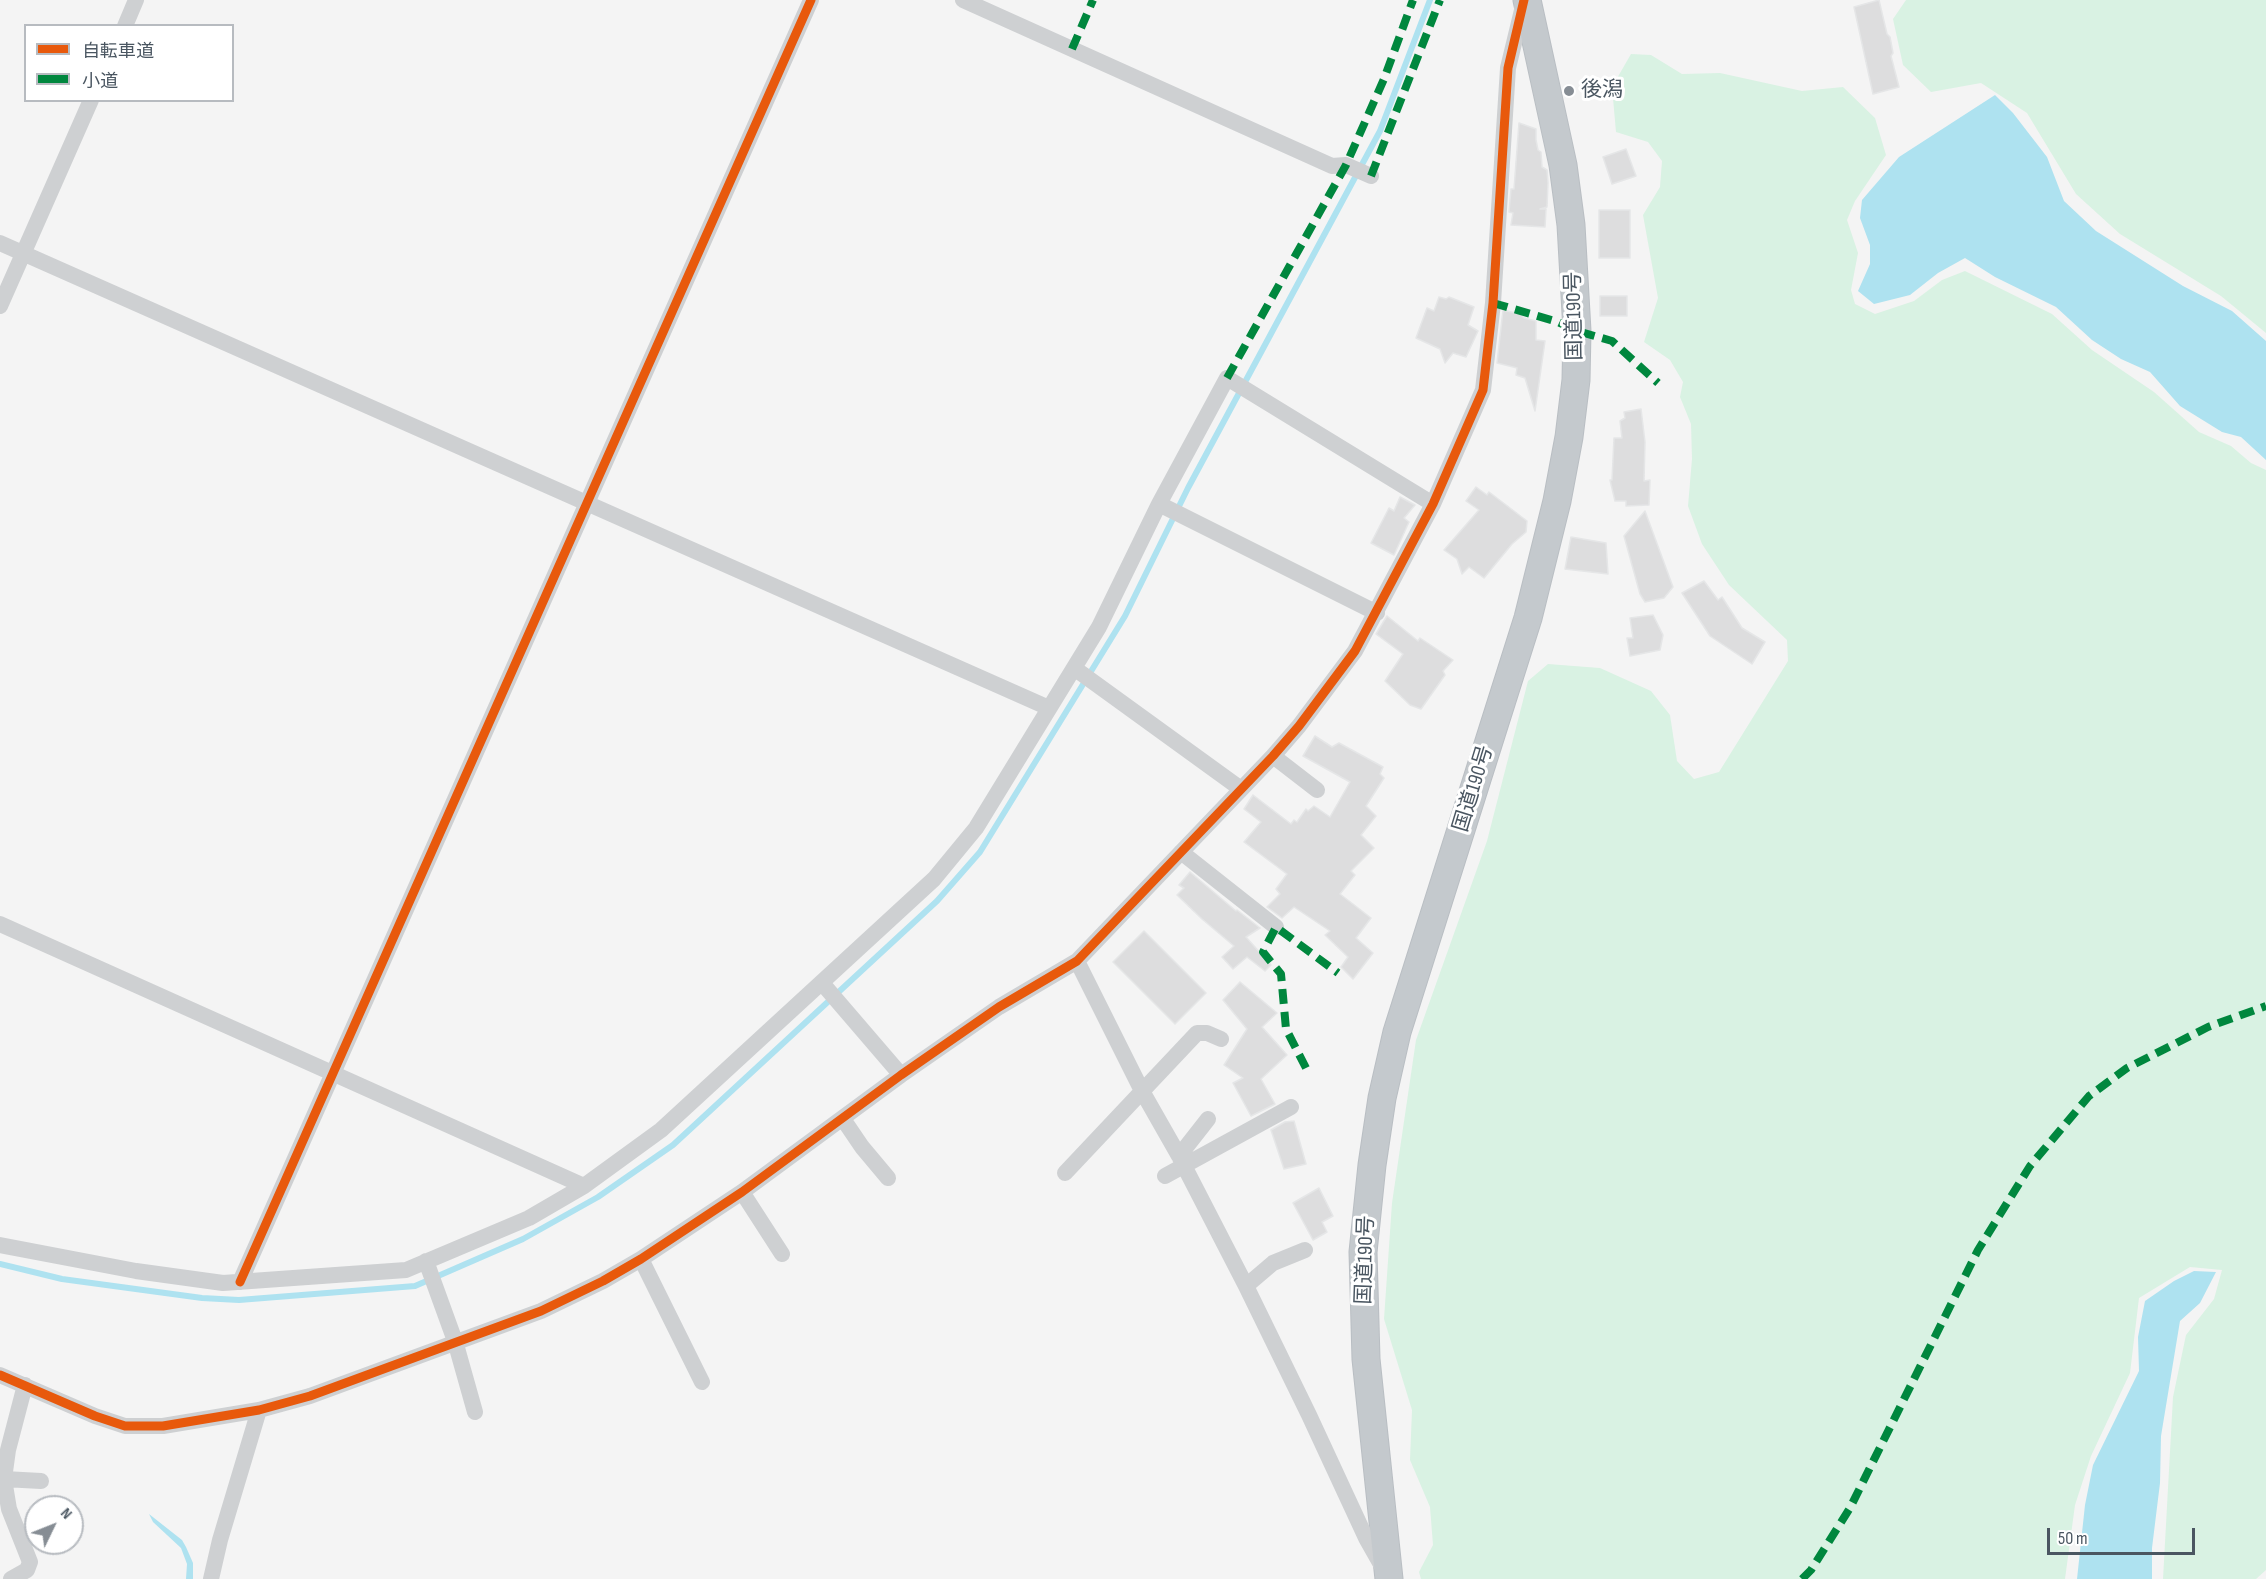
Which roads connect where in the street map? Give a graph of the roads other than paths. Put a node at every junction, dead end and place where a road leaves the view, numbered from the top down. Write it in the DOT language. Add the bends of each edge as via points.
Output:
graph roads {
  1 [pos="136,0"];
  2 [pos="811,0"];
  3 [pos="963,0"];
  4 [pos="1526,0"];
  5 [pos="126,24"];
  6 [pos="90,102"];
  7 [pos="1371,176"];
  8 [pos="0,243"];
  9 [pos="24,253"];
  10 [pos="0,306"];
  11 [pos="585,503"];
  12 [pos="1159,504"];
  13 [pos="1433,504"];
  14 [pos="1377,613"];
  15 [pos="1074,668"];
  16 [pos="1049,708"];
  17 [pos="1273,756"];
  18 [pos="1241,789"];
  19 [pos="1317,790"];
  20 [pos="1181,852"];
  21 [pos="0,924"];
  22 [pos="1276,927"];
  23 [pos="1077,961"];
  24 [pos="822,983"];
  25 [pos="1221,1039"];
  26 [pos="333,1072"];
  27 [pos="901,1075"];
  28 [pos="1142,1091"];
  29 [pos="1291,1107"];
  30 [pos="843,1119"];
  31 [pos="1208,1119"];
  32 [pos="1182,1161"];
  33 [pos="1065,1173"];
  34 [pos="1165,1176"];
  35 [pos="888,1178"];
  36 [pos="584,1186"];
  37 [pos="742,1192"];
  38 [pos="0,1245"];
  39 [pos="1305,1250"];
  40 [pos="782,1254"];
  41 [pos="641,1259"];
  42 [pos="426,1262"];
  43 [pos="240,1282"];
  44 [pos="1246,1286"];
  45 [pos="455,1341"];
  46 [pos="0,1375"];
  47 [pos="702,1382"];
  48 [pos="25,1385"];
  49 [pos="259,1410"];
  50 [pos="475,1412"];
  51 [pos="4,1479"];
  52 [pos="41,1480"];
  53 [pos="11,1579"];
  54 [pos="211,1579"];
  55 [pos="1389,1579"];
  1 -- 5 [label="street"];
  2 -- 11 [label="street"];
  3 -- 7 [label="street" via="1332,166 1346,165"];
  4 -- 13 [label="street" via="1508,68 1493,303 1483,390"];
  4 -- 55 [label="highway, 国道190号" via="1563,165 1577,331 1576,380 1557,501 1528,618 1398,1032 1382,1098 1364,1252 1366,1359"];
  6 -- 9 [label="street"];
  8 -- 9 [label="street"];
  9 -- 10 [label="street"];
  9 -- 11 [label="street"];
  11 -- 16 [label="street"];
  11 -- 26 [label="street"];
  12 -- 13 [label="street" via="1227,378"];
  12 -- 14 [label="street"];
  12 -- 15 [label="street" via="1120,587"];
  13 -- 14 [label="street"];
  14 -- 17 [label="street" via="1355,651"];
  15 -- 16 [label="street"];
  15 -- 18 [label="street"];
  16 -- 24 [label="street" via="969,837 934,879"];
  17 -- 18 [label="street"];
  17 -- 19 [label="street"];
  18 -- 20 [label="street"];
  20 -- 22 [label="street"];
  20 -- 23 [label="street"];
  21 -- 26 [label="street"];
  23 -- 27 [label="street" via="999,1007"];
  23 -- 28 [label="street"];
  24 -- 27 [label="street"];
  24 -- 36 [label="street" via="661,1130"];
  25 -- 28 [label="street" via="1197,1033"];
  26 -- 36 [label="street"];
  26 -- 43 [label="street"];
  27 -- 30 [label="street"];
  28 -- 32 [label="street"];
  28 -- 33 [label="street"];
  29 -- 32 [label="street"];
  30 -- 35 [label="street"];
  30 -- 37 [label="street"];
  31 -- 32 [label="street"];
  32 -- 34 [label="street"];
  32 -- 44 [label="street"];
  36 -- 42 [label="street" via="529,1218"];
  37 -- 40 [label="street"];
  37 -- 41 [label="street"];
  38 -- 43 [label="street" via="136,1271"];
  39 -- 44 [label="street" via="1273,1263"];
  41 -- 45 [label="street" via="541,1311"];
  41 -- 47 [label="street"];
  42 -- 43 [label="street" via="406,1270"];
  42 -- 45 [label="street"];
  44 -- 55 [label="street"];
  45 -- 49 [label="street" via="310,1396"];
  45 -- 50 [label="street"];
  46 -- 48 [label="street"];
  48 -- 49 [label="street" via="125,1426 163,1426"];
  48 -- 51 [label="street"];
  49 -- 54 [label="street"];
  51 -- 52 [label="street"];
  51 -- 53 [label="street" via="9,1509 30,1562 27,1570"];
}
